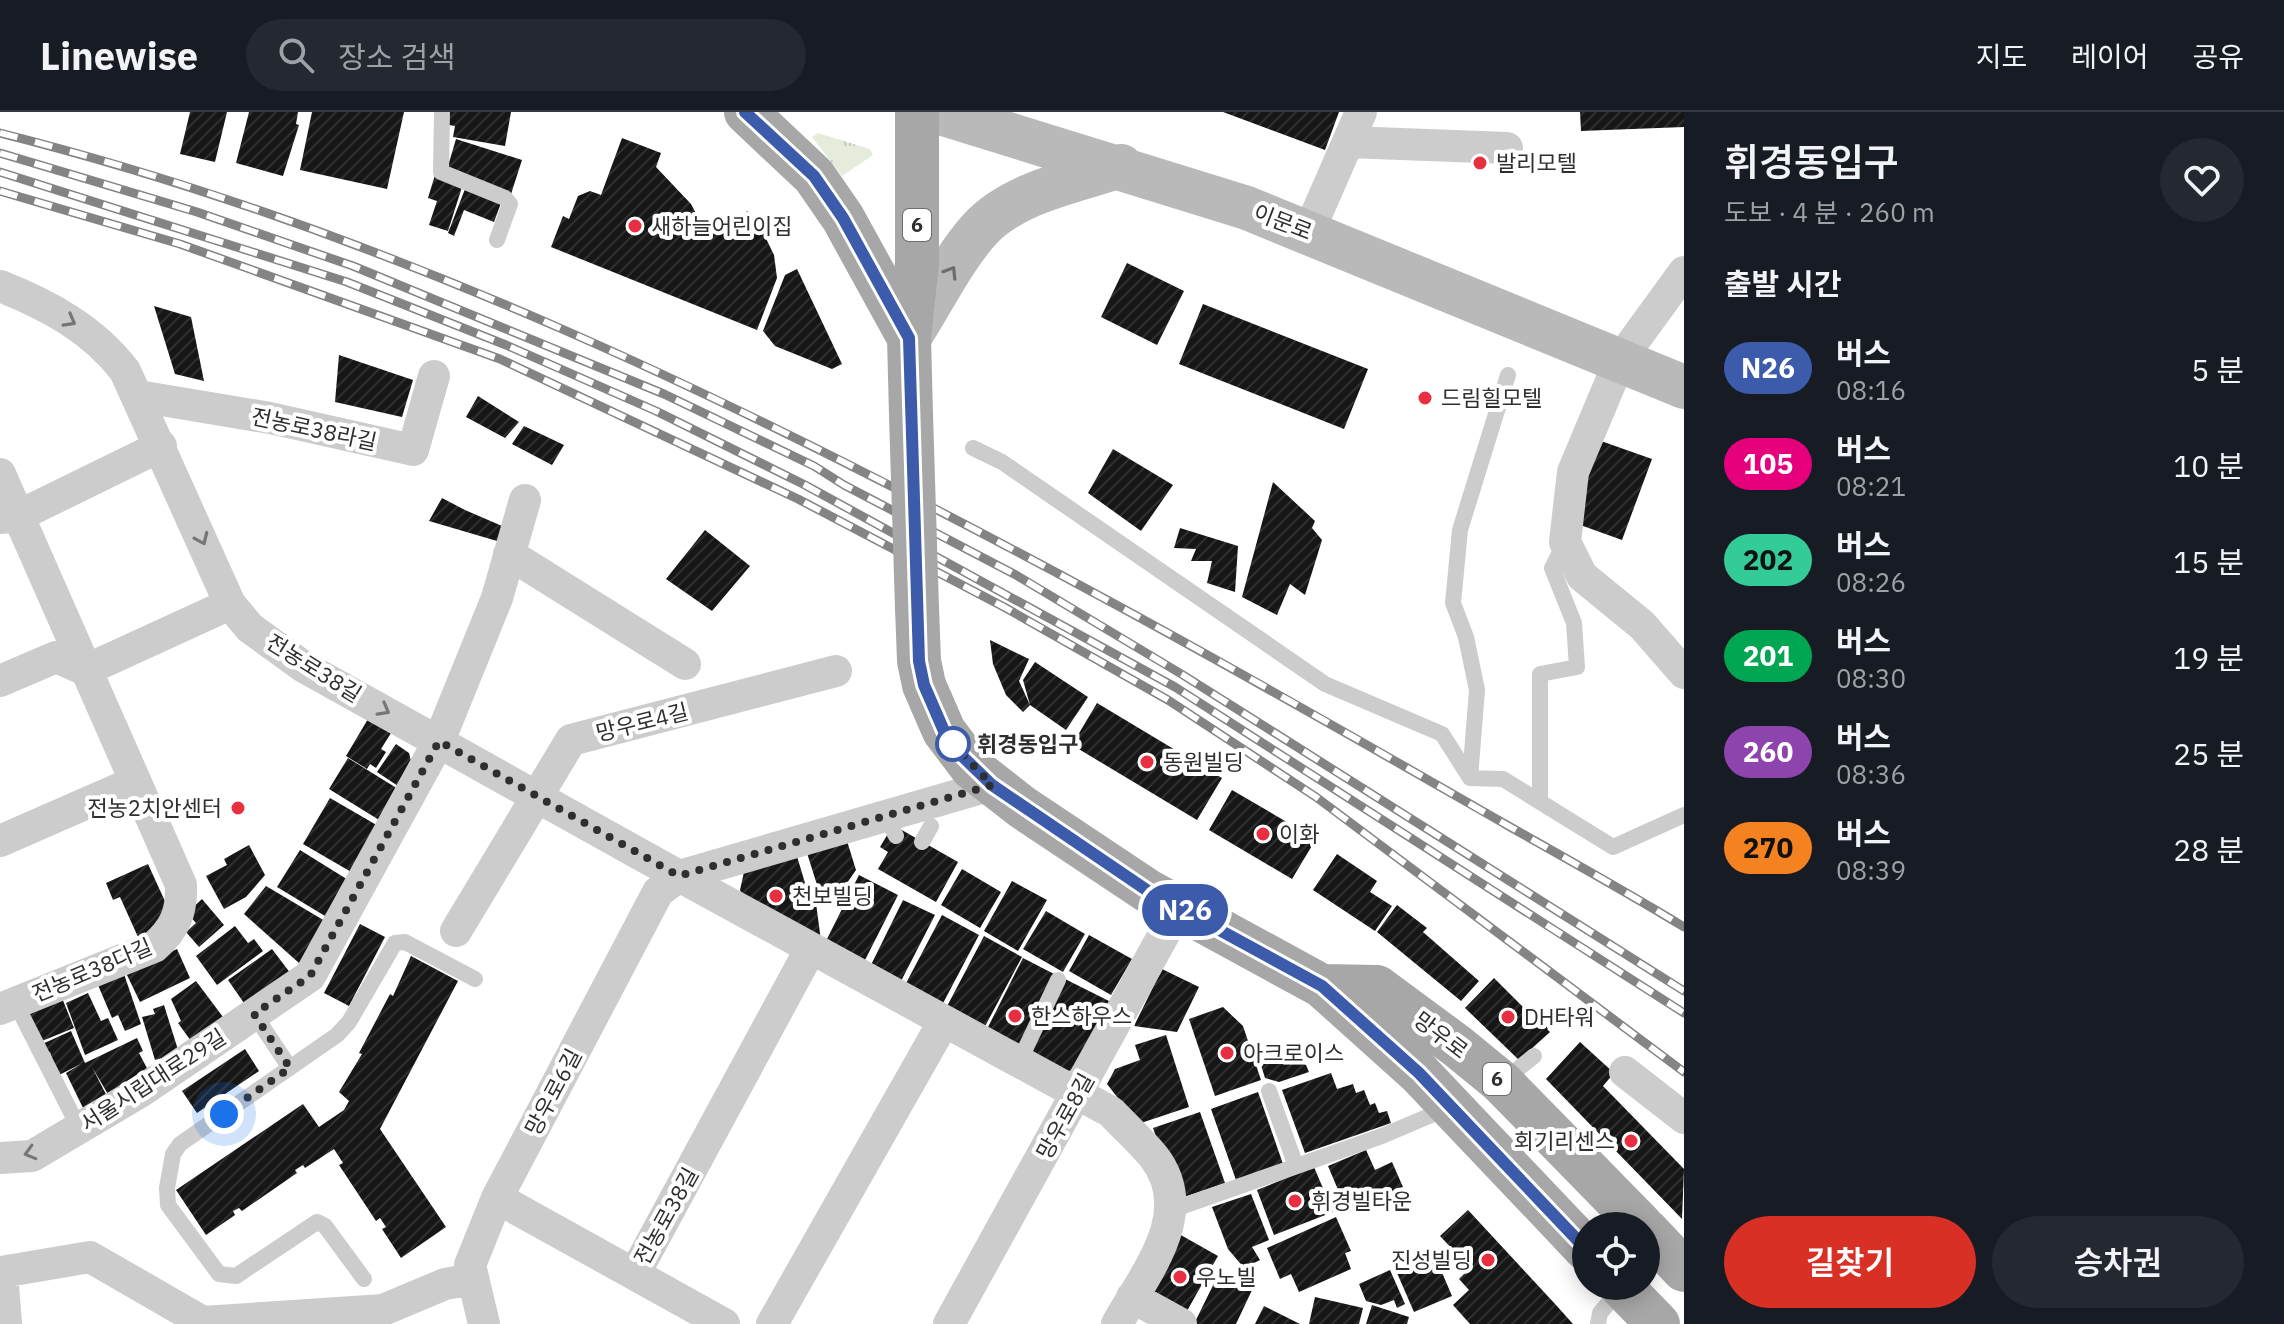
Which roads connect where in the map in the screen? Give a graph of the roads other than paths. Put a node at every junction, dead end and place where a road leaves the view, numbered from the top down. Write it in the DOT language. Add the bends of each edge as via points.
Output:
graph roads {
  1 [pos="442,112"];
  2 [pos="746,112"];
  3 [pos="917,112"];
  4 [pos="937,112"];
  5 [pos="1361,112"];
  6 [pos="987,119"];
  7 [pos="1348,142"];
  8 [pos="1507,148"];
  9 [pos="1121,166"];
  10 [pos="1309,231"];
  11 [pos="497,240"];
  12 [pos="1684,272"];
  13 [pos="0,286"];
  14 [pos="909,338"];
  15 [pos="1620,360"];
  16 [pos="1508,375"];
  17 [pos="434,376"];
  18 [pos="1684,387"];
  19 [pos="138,396"];
  20 [pos="161,446"];
  21 [pos="973,448"];
  22 [pos="0,474"];
  23 [pos="525,500"];
  24 [pos="9,517"];
  25 [pos="1565,542"];
  26 [pos="509,554"];
  27 [pos="230,604"];
  28 [pos="685,664"];
  29 [pos="86,670"];
  30 [pos="836,671"];
  31 [pos="1684,673"];
  32 [pos="0,681"];
  33 [pos="439,741"];
  34 [pos="1470,778"];
  35 [pos="135,782"];
  36 [pos="992,785"];
  37 [pos="539,797"];
  38 [pos="1540,802"];
  39 [pos="1684,815"];
  40 [pos="931,826"];
  41 [pos="0,841"];
  42 [pos="922,842"];
  43 [pos="679,876"];
  44 [pos="1179,907"];
  45 [pos="456,931"];
  46 [pos="811,948"];
  47 [pos="475,979"];
  48 [pos="1058,980"];
  49 [pos="1322,986"];
  50 [pos="8,1006"];
  51 [pos="254,1014"];
  52 [pos="944,1021"];
  53 [pos="1019,1062"];
  54 [pos="290,1068"];
  55 [pos="1625,1072"];
  56 [pos="1269,1091"];
  57 [pos="1077,1094"];
  58 [pos="1451,1106"];
  59 [pos="1684,1118"];
  60 [pos="79,1128"];
  61 [pos="0,1158"];
  62 [pos="1296,1166"];
  63 [pos="497,1198"];
  64 [pos="1172,1210"];
  65 [pos="1631,1212"];
  66 [pos="1572,1234"];
  67 [pos="1660,1245"];
  68 [pos="1684,1270"];
  69 [pos="635,1273"];
  70 [pos="364,1279"];
  71 [pos="472,1279"];
  72 [pos="1637,1305"];
  73 [pos="1125,1310"];
  74 [pos="200,1323"];
  75 [pos="6,1324"];
  76 [pos="484,1324"];
  77 [pos="724,1324"];
  78 [pos="772,1324"];
  79 [pos="949,1324"];
  80 [pos="1181,1324"];
  81 [pos="1598,1324"];
  1 -- 11 [label="lane" via="441,172 510,204"];
  2 -- 14 [label="main road" via="814,176"];
  3 -- 14 [label="main road, 망우로 / 6" via="917,263"];
  4 -- 6 [label="main road, 이문로"];
  5 -- 7 [label="street"];
  6 -- 9 [label="main road, 이문로"];
  7 -- 8 [label="street"];
  7 -- 10 [label="street"];
  9 -- 10 [label="main road, 이문로"];
  14 -- 9 [label="main road, one-way" via="968,245 993,217 1038,194"];
  10 -- 15 [label="main road, 이문로"];
  12 -- 15 [label="street"];
  13 -- 19 [label="street, 전농로38길, one-way" via="79,325 108,349"];
  14 -- 36 [label="main road, 망우로 / 6, bridge" via="919,661 933,710 959,753"];
  15 -- 18 [label="main road, 이문로"];
  15 -- 25 [label="street" via="1573,472"];
  16 -- 34 [label="lane" via="1460,530 1453,603 1477,690"];
  17 -- 19 [label="street, 전농로38라길" via="413,450"];
  19 -- 20 [label="street, 전농로38길"];
  20 -- 24 [label="street"];
  20 -- 27 [label="street, 전농로38길, one-way"];
  21 -- 34 [label="lane" via="1002,462 1325,684 1442,734"];
  22 -- 24 [label="street, 전농로38다길"];
  23 -- 26 [label="street, 서울시립대로29길"];
  24 -- 29 [label="street, 전농로38다길"];
  25 -- 31 [label="street" via="1582,576 1642,625"];
  25 -- 38 [label="lane" via="1552,568 1574,623 1577,667 1540,674"];
  26 -- 28 [label="street"];
  26 -- 33 [label="street, 서울시립대로29길" via="497,598"];
  27 -- 29 [label="street"];
  27 -- 33 [label="street, 전농로38길, one-way" via="250,628 304,667"];
  29 -- 32 [label="street" via="56,657"];
  29 -- 35 [label="street, 전농로38다길"];
  30 -- 37 [label="street, 망우로4길" via="571,740"];
  33 -- 37 [label="street, 전농로38길"];
  33 -- 51 [label="street, 서울시립대로29길" via="310,976"];
  34 -- 38 [label="lane" via="1503,779"];
  35 -- 41 [label="street"];
  35 -- 50 [label="street, 전농로38다길" via="181,885 177,921 154,947"];
  36 -- 43 [label="street" via="891,827"];
  36 -- 44 [label="main road, 망우로 / 6"];
  37 -- 43 [label="street, 전농로38길"];
  37 -- 45 [label="street, 망우로4길"];
  38 -- 39 [label="lane" via="1613,847"];
  40 -- 42 [label="lane"];
  43 -- 46 [label="street, 전농로38길"];
  43 -- 63 [label="street, 망우로6길" via="658,892"];
  44 -- 49 [label="main road, 망우로 / 6"];
  44 -- 57 [label="street, 망우로8길"];
  46 -- 52 [label="street, 전농로38길"];
  46 -- 69 [label="street, 전농로38길"];
  47 -- 54 [label="lane" via="405,942 395,943 343,1029"];
  48 -- 53 [label="lane"];
  49 -- 58 [label="main road, 망우로 / 6"];
  49 -- 65 [label="main road, 망우로 / 6" via="1377,987 1518,1069"];
  50 -- 60 [label="lane, 전농로38다길"];
  51 -- 54 [label="lane"];
  51 -- 60 [label="street, 서울시립대로29길"];
  52 -- 53 [label="street, 전농로38길"];
  52 -- 78 [label="street"];
  53 -- 57 [label="street, 전농로38길"];
  54 -- 70 [label="lane" via="176,1148 168,1205 225,1277 236,1276 317,1222"];
  55 -- 59 [label="street"];
  56 -- 62 [label="lane"];
  57 -- 64 [label="street, 전농로38길" via="1111,1112 1155,1158 1173,1197"];
  57 -- 79 [label="street, 망우로8길"];
  58 -- 62 [label="lane"];
  58 -- 66 [label="main road, 망우로 / 6"];
  60 -- 61 [label="street, 서울시립대로29길, one-way" via="32,1156"];
  62 -- 64 [label="lane"];
  63 -- 69 [label="street"];
  63 -- 71 [label="street, 망우로6길" via="470,1265"];
  64 -- 73 [label="street" via="1169,1229"];
  67 -- 68 [label="main road, 망우로 / 6"];
  69 -- 77 [label="street"];
  71 -- 74 [label="street" via="445,1284 383,1310"];
  71 -- 76 [label="street, 망우로6길"];
  72 -- 81 [label="lane" via="1600,1313"];
  73 -- 80 [label="street"];
  74 -- 75 [label="street" via="90,1257 2,1272"];
}
